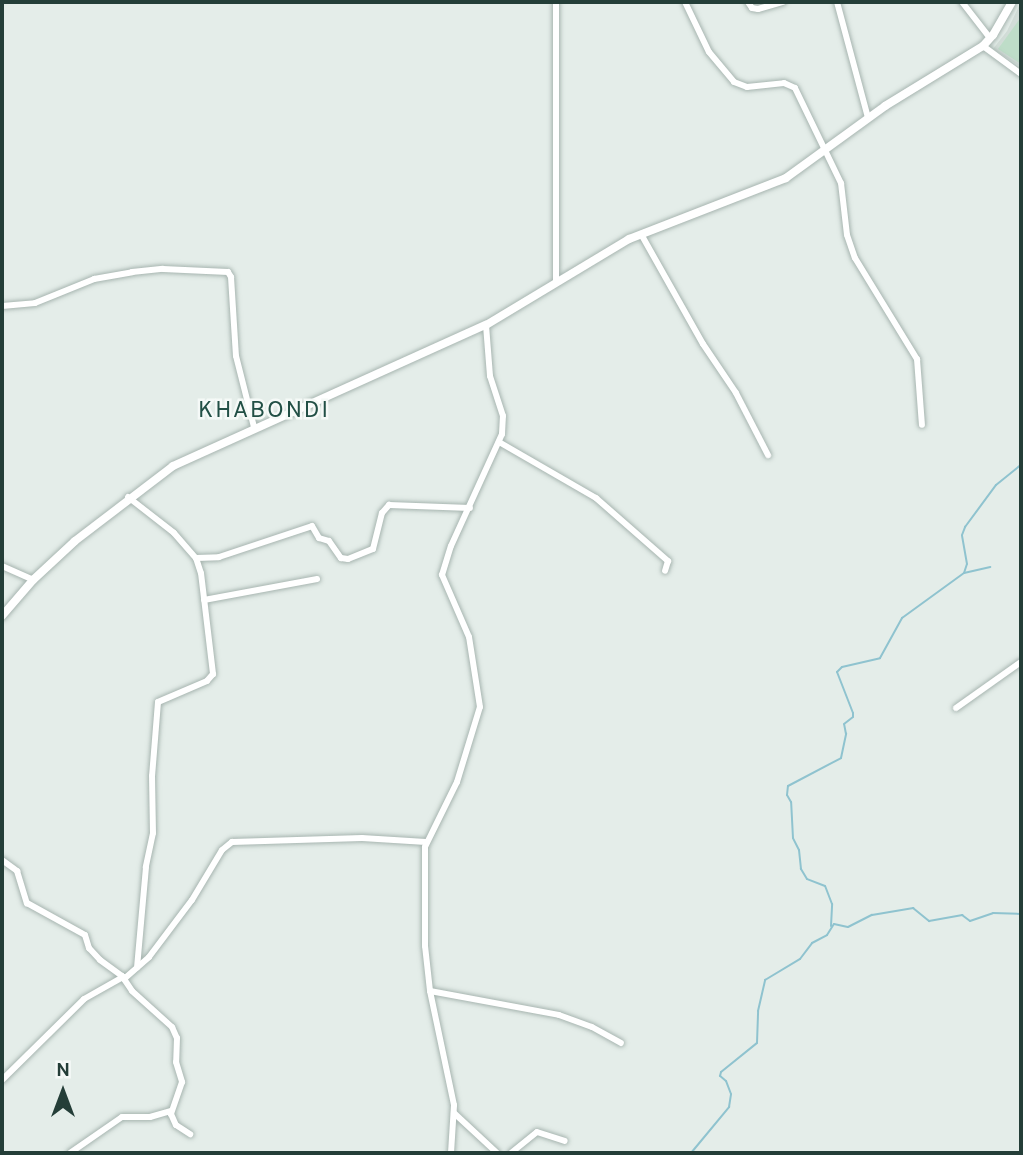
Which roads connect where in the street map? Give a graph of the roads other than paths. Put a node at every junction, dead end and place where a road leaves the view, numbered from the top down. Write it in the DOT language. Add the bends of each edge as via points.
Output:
graph roads {
  1 [pos="556,2"];
  2 [pos="685,2"];
  3 [pos="748,2"];
  4 [pos="783,2"];
  5 [pos="837,2"];
  6 [pos="962,2"];
  7 [pos="1012,2"];
  8 [pos="990,38"];
  9 [pos="983,46"];
  10 [pos="1021,74"];
  11 [pos="868,118"];
  12 [pos="826,152"];
  13 [pos="641,234"];
  14 [pos="556,281"];
  15 [pos="2,306"];
  16 [pos="486,325"];
  17 [pos="922,425"];
  18 [pos="254,427"];
  19 [pos="499,442"];
  20 [pos="768,455"];
  21 [pos="128,497"];
  22 [pos="470,508"];
  23 [pos="196,558"];
  24 [pos="2,566"];
  25 [pos="665,571"];
  26 [pos="317,579"];
  27 [pos="33,580"];
  28 [pos="204,600"];
  29 [pos="2,616"];
  30 [pos="1021,662"];
  31 [pos="956,708"];
  32 [pos="426,842"];
  33 [pos="2,860"];
  34 [pos="137,968"];
  35 [pos="124,978"];
  36 [pos="430,991"];
  37 [pos="621,1044"];
  38 [pos="2,1080"];
  39 [pos="171,1111"];
  40 [pos="454,1114"];
  41 [pos="190,1134"];
  42 [pos="565,1142"];
  43 [pos="70,1153"];
  44 [pos="451,1153"];
  45 [pos="497,1153"];
  46 [pos="511,1153"];
  1 -- 14 [label="street"];
  2 -- 12 [label="street" via="709,52 734,82 747,86 784,83 795,88"];
  3 -- 4 [label="street" via="758,9"];
  5 -- 11 [label="street"];
  6 -- 8 [label="street"];
  7 -- 8 [label="street"];
  8 -- 9 [label="street"];
  9 -- 10 [label="street"];
  9 -- 11 [label="street"];
  11 -- 12 [label="street"];
  12 -- 13 [label="street" via="772,186"];
  12 -- 17 [label="street" via="841,183 847,235 855,258 917,359"];
  13 -- 14 [label="street"];
  13 -- 20 [label="street"];
  14 -- 16 [label="street"];
  15 -- 18 [label="street" via="34,303 94,279 122,274 163,269 228,272 236,356"];
  16 -- 18 [label="street"];
  16 -- 19 [label="street" via="490,376 503,416"];
  18 -- 21 [label="street" via="182,460"];
  19 -- 22 [label="street"];
  19 -- 25 [label="street" via="596,498 668,561"];
  21 -- 23 [label="street" via="174,533"];
  21 -- 27 [label="street"];
  22 -- 23 [label="street" via="389,505 383,509 373,549 348,559 319,538 312,526 241,551"];
  22 -- 32 [label="street" via="442,575 469,637 480,707 457,782"];
  23 -- 28 [label="street"];
  24 -- 27 [label="street"];
  26 -- 28 [label="street"];
  27 -- 29 [label="street"];
  28 -- 34 [label="street" via="213,676 158,703 153,832"];
  30 -- 31 [label="street"];
  32 -- 34 [label="street" via="362,838 232,842"];
  32 -- 36 [label="street" via="425,946"];
  33 -- 35 [label="street" via="17,871 27,904 85,935 89,948"];
  34 -- 35 [label="street"];
  35 -- 38 [label="street" via="84,999"];
  35 -- 39 [label="street" via="132,991 169,1023 177,1038 181,1087"];
  36 -- 37 [label="street" via="559,1015"];
  36 -- 40 [label="street"];
  39 -- 41 [label="street" via="176,1125"];
  39 -- 43 [label="street" via="120,1117"];
  40 -- 44 [label="street"];
  40 -- 45 [label="street"];
  42 -- 46 [label="street" via="539,1132"];
}
